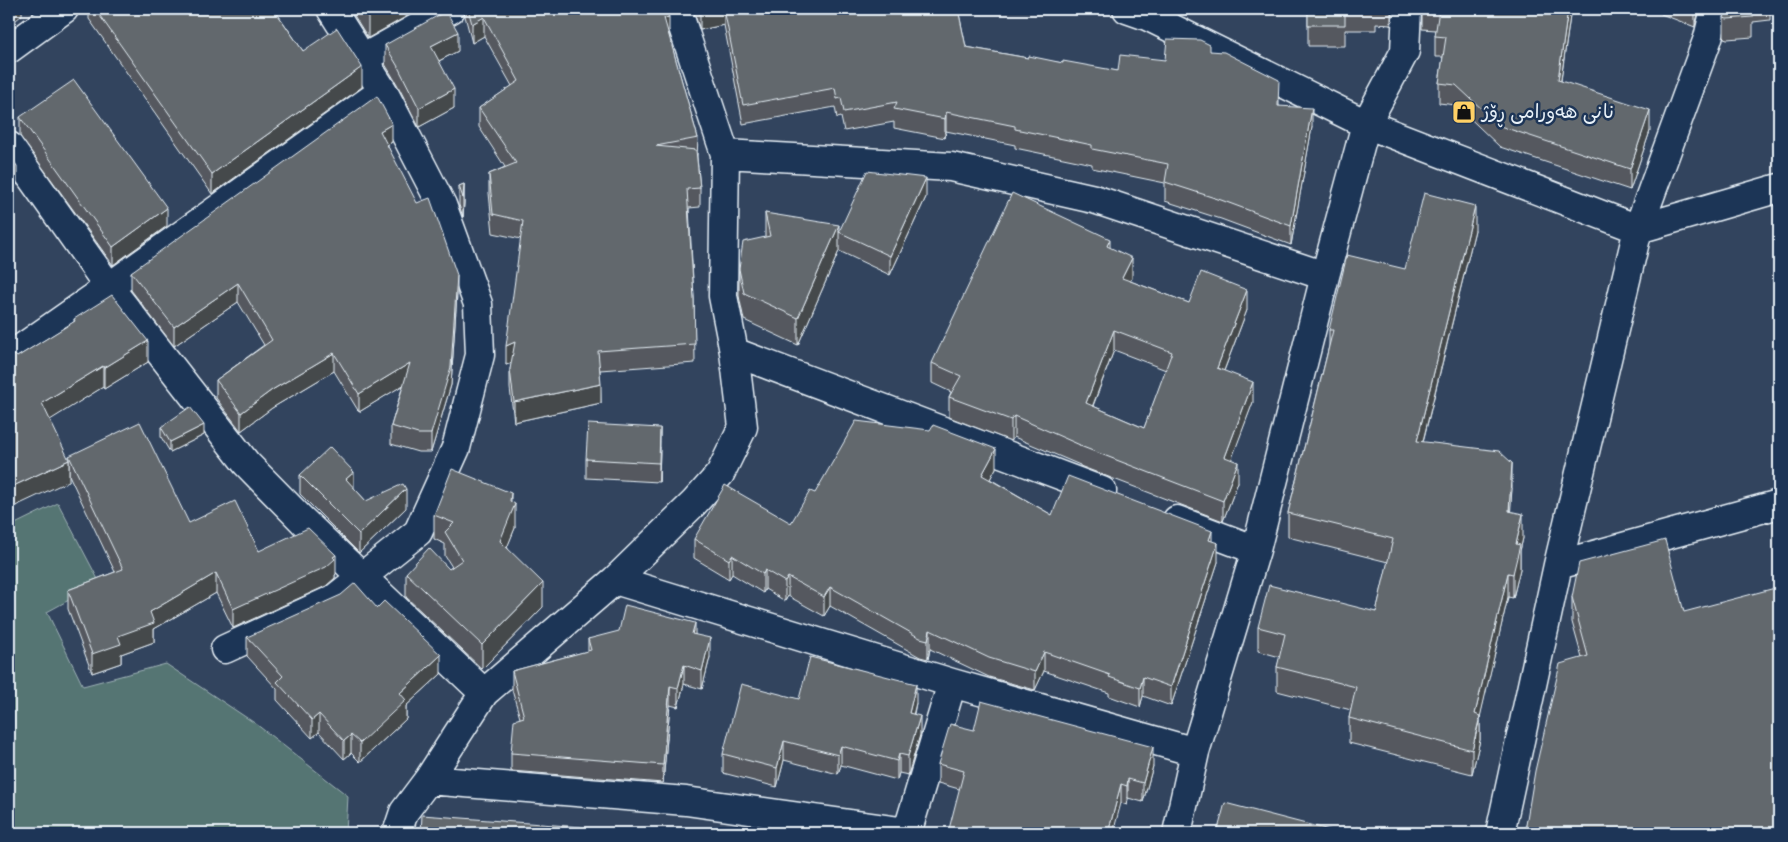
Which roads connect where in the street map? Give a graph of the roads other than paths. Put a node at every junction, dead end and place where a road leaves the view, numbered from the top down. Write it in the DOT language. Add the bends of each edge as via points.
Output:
graph roads {
  1 [pos="64,9"];
  2 [pos="331,9"];
  3 [pos="451,9"];
  4 [pos="677,9"];
  5 [pos="1408,9"];
  6 [pos="1715,9"];
  7 [pos="1141,11"];
  8 [pos="9,49"];
  9 [pos="362,59"];
  10 [pos="383,92"];
  11 [pos="1366,124"];
  12 [pos="9,146"];
  13 [pos="725,154"];
  14 [pos="1779,188"];
  15 [pos="1638,229"];
  16 [pos="1325,276"];
  17 [pos="109,288"];
  18 [pos="734,352"];
  19 [pos="9,357"];
  20 [pos="1126,500"];
  21 [pos="1779,504"];
  22 [pos="1154,511"];
  23 [pos="1256,550"];
  24 [pos="1558,565"];
  25 [pos="363,577"];
  26 [pos="615,580"];
  27 [pos="225,649"];
  28 [pos="952,683"];
  29 [pos="484,693"];
  30 [pos="1195,752"];
  31 [pos="428,780"];
  32 [pos="907,832"];
  33 [pos="397,833"];
  34 [pos="1177,833"];
  35 [pos="1500,833"];
  1 -- 8 [label="street"];
  2 -- 9 [label="street"];
  3 -- 9 [label="street"];
  4 -- 13 [label="street"];
  5 -- 11 [label="street" via="1405,51"];
  6 -- 15 [label="street" via="1708,38"];
  7 -- 11 [label="street"];
  9 -- 10 [label="street"];
  10 -- 17 [label="street"];
  10 -- 25 [label="street" via="442,205 478,304 480,355 456,448 418,532"];
  11 -- 15 [label="street"];
  11 -- 16 [label="street"];
  12 -- 17 [label="street"];
  13 -- 16 [label="street" via="951,167 1094,199"];
  13 -- 18 [label="street" via="723,296"];
  14 -- 15 [label="street"];
  15 -- 24 [label="street"];
  16 -- 23 [label="street"];
  17 -- 19 [label="street"];
  17 -- 25 [label="street" via="246,463"];
  18 -- 20 [label="street"];
  18 -- 26 [label="street" via="743,427 720,474"];
  21 -- 24 [label="street"];
  22 -- 23 [label="street"];
  23 -- 30 [label="street"];
  24 -- 35 [label="street"];
  25 -- 27 [label="street" via="334,599"];
  25 -- 29 [label="street"];
  26 -- 28 [label="street"];
  26 -- 29 [label="street"];
  28 -- 30 [label="street"];
  28 -- 32 [label="street"];
  29 -- 31 [label="street"];
  30 -- 34 [label="street"];
  31 -- 32 [label="street" via="686,801"];
  31 -- 33 [label="street" via="404,812"];
}
